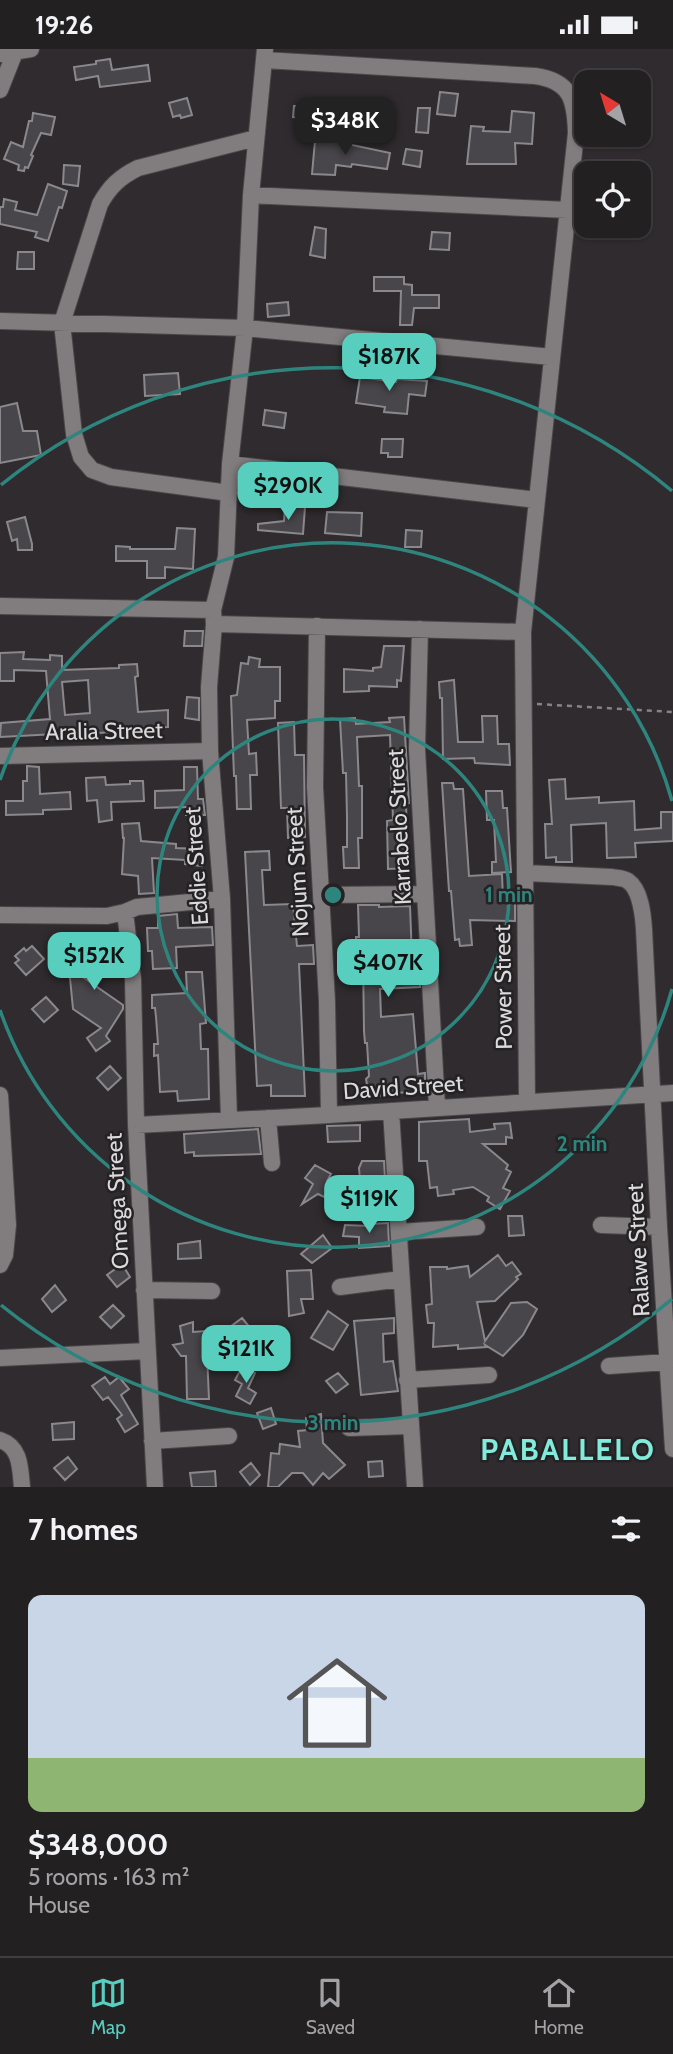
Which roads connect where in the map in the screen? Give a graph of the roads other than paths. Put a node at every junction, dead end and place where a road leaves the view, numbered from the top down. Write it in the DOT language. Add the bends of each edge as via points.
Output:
graph roads {
  1 [pos="15,52"];
  2 [pos="264,55"];
  3 [pos="0,90"];
  4 [pos="256,138"];
  5 [pos="251,195"];
  6 [pos="568,210"];
  7 [pos="0,321"];
  8 [pos="62,323"];
  9 [pos="245,328"];
  10 [pos="552,357"];
  11 [pos="230,464"];
  12 [pos="229,493"];
  13 [pos="537,500"];
  14 [pos="0,606"];
  15 [pos="214,617"];
  16 [pos="317,626"];
  17 [pos="420,628"];
  18 [pos="523,632"];
  19 [pos="210,751"];
  20 [pos="0,756"];
  21 [pos="525,873"];
  22 [pos="425,894"];
  23 [pos="322,895"];
  24 [pos="222,899"];
  25 [pos="125,912"];
  26 [pos="0,915"];
  27 [pos="673,1093"];
  28 [pos="652,1094"];
  29 [pos="0,1095"];
  30 [pos="527,1101"];
  31 [pos="437,1107"];
  32 [pos="391,1111"];
  33 [pos="330,1115"];
  34 [pos="268,1118"];
  35 [pos="229,1119"];
  36 [pos="136,1125"];
  37 [pos="272,1163"];
  38 [pos="666,1207"];
  39 [pos="601,1225"];
  40 [pos="477,1227"];
  41 [pos="659,1227"];
  42 [pos="399,1232"];
  43 [pos="0,1265"];
  44 [pos="401,1279"];
  45 [pos="340,1287"];
  46 [pos="144,1290"];
  47 [pos="212,1291"];
  48 [pos="147,1351"];
  49 [pos="0,1358"];
  50 [pos="667,1362"];
  51 [pos="610,1366"];
  52 [pos="489,1375"];
  53 [pos="407,1380"];
  54 [pos="410,1426"];
  55 [pos="349,1428"];
  56 [pos="229,1436"];
  57 [pos="0,1440"];
  58 [pos="152,1441"];
  59 [pos="673,1449"];
  60 [pos="22,1487"];
  61 [pos="155,1487"];
  62 [pos="415,1487"];
  1 -- 3 [label="street"];
  2 -- 4 [label="street, Eddie Street"];
  2 -- 6 [label="street, Power Street" via="551,78 570,96 576,112"];
  4 -- 5 [label="street, Eddie Street"];
  4 -- 8 [label="street" via="122,176 100,204"];
  5 -- 6 [label="street"];
  5 -- 9 [label="street, Eddie Street"];
  6 -- 10 [label="street, Power Street"];
  7 -- 8 [label="street"];
  8 -- 9 [label="street"];
  8 -- 12 [label="street" via="74,434 81,457 92,470 111,477"];
  9 -- 10 [label="street"];
  9 -- 11 [label="street, Eddie Street"];
  10 -- 13 [label="street, Power Street"];
  11 -- 12 [label="street, Eddie Street"];
  11 -- 13 [label="street"];
  12 -- 15 [label="street, Eddie Street" via="226,557"];
  13 -- 18 [label="street, Power Street"];
  14 -- 15 [label="street"];
  15 -- 16 [label="street"];
  15 -- 19 [label="street, Eddie Street"];
  16 -- 17 [label="street"];
  16 -- 23 [label="street, Nojum Street" via="315,787"];
  17 -- 18 [label="street"];
  17 -- 22 [label="street, Karrabelo Street" via="417,749"];
  18 -- 21 [label="street, Power Street"];
  19 -- 20 [label="street, Aralia Street"];
  19 -- 24 [label="street, Eddie Street"];
  21 -- 28 [label="street, Ralawe Street" via="611,877 630,883 644,929"];
  21 -- 30 [label="street, Power Street"];
  22 -- 23 [label="street"];
  22 -- 31 [label="street, Karrabelo Street"];
  23 -- 33 [label="street, Nojum Street"];
  24 -- 25 [label="street"];
  24 -- 35 [label="street, Eddie Street"];
  25 -- 26 [label="street"];
  25 -- 36 [label="street, Omega Street" via="133,979"];
  27 -- 28 [label="street, David Street"];
  28 -- 30 [label="street, David Street"];
  28 -- 38 [label="street, Ralawe Street"];
  29 -- 43 [label="street" via="8,1225"];
  30 -- 31 [label="street, David Street"];
  31 -- 32 [label="street, David Street"];
  32 -- 33 [label="street, David Street"];
  32 -- 42 [label="street"];
  33 -- 34 [label="street, David Street"];
  34 -- 35 [label="street, David Street"];
  34 -- 37 [label="street"];
  35 -- 36 [label="street, David Street"];
  36 -- 46 [label="street, Omega Street"];
  38 -- 41 [label="street, Ralawe Street"];
  39 -- 41 [label="street"];
  40 -- 42 [label="street"];
  41 -- 50 [label="street, Ralawe Street"];
  42 -- 44 [label="street"];
  44 -- 45 [label="street"];
  44 -- 53 [label="street"];
  46 -- 47 [label="street"];
  46 -- 48 [label="street, Omega Street"];
  48 -- 49 [label="street"];
  48 -- 58 [label="street, Omega Street"];
  50 -- 51 [label="street"];
  50 -- 59 [label="street, Ralawe Street"];
  52 -- 53 [label="street"];
  53 -- 54 [label="street"];
  54 -- 55 [label="street"];
  54 -- 62 [label="street"];
  56 -- 58 [label="street"];
  57 -- 60 [label="street" via="15,1450"];
  58 -- 61 [label="street, Omega Street"];
}
